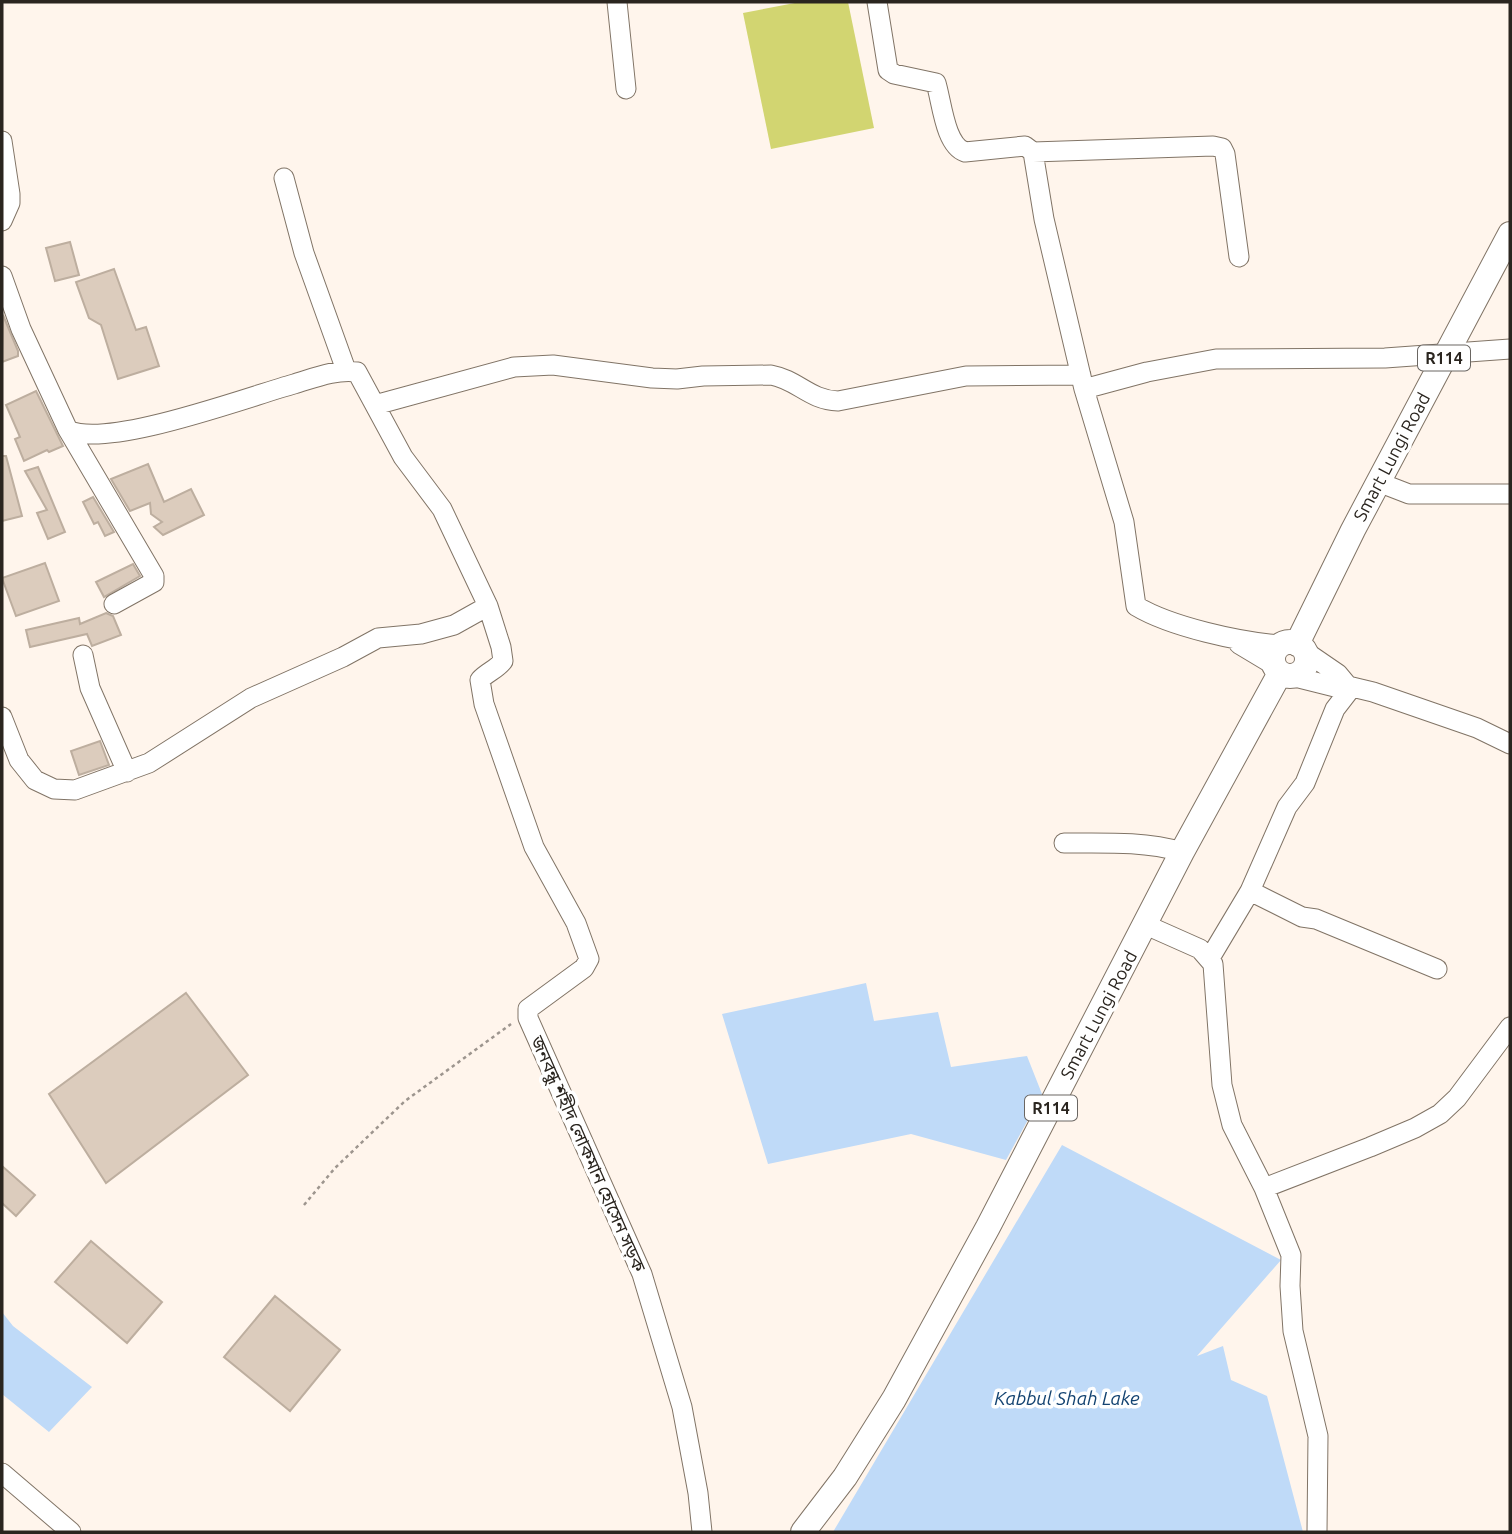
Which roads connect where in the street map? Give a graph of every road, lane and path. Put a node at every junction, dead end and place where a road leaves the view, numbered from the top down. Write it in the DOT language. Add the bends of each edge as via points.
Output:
graph roads {
  1 [pos="617,2"];
  2 [pos="877,2"];
  3 [pos="626,89"];
  4 [pos="2,141"];
  5 [pos="1033,152"];
  6 [pos="284,178"];
  7 [pos="2,221"];
  8 [pos="1510,234"];
  9 [pos="1239,257"];
  10 [pos="2,276"];
  11 [pos="1510,349"];
  12 [pos="1447,352"];
  13 [pos="346,370"];
  14 [pos="1083,382"];
  15 [pos="375,405"];
  16 [pos="68,430"];
  17 [pos="1378,482"];
  18 [pos="1510,494"];
  19 [pos="114,604"];
  20 [pos="488,606"];
  21 [pos="83,655"];
  22 [pos="1288,659"];
  23 [pos="1350,687"];
  24 [pos="2,717"];
  25 [pos="1510,744"];
  26 [pos="127,772"];
  27 [pos="1064,843"];
  28 [pos="1182,852"];
  29 [pos="1250,891"];
  30 [pos="1146,925"];
  31 [pos="1210,958"];
  32 [pos="1437,969"];
  33 [pos="527,1012"];
  34 [pos="1510,1027"];
  35 [pos="1264,1188"];
  36 [pos="304,1205"];
  37 [pos="2,1474"];
  38 [pos="71,1532"];
  39 [pos="702,1532"];
  40 [pos="803,1532"];
  41 [pos="1317,1532"];
  1 -- 3 [label="street"];
  2 -- 5 [label="street" via="888,70 936,83 950,140 957,149 1025,146"];
  4 -- 7 [label="street" via="10,203"];
  5 -- 9 [label="street" via="1222,148"];
  5 -- 14 [label="street"];
  6 -- 13 [label="street" via="304,253"];
  8 -- 12 [label="main road, Smart Lungi Road / R114"];
  10 -- 16 [label="street"];
  11 -- 12 [label="street"];
  12 -- 14 [label="street" via="1385,358 1216,359"];
  12 -- 17 [label="main road, Smart Lungi Road / R114"];
  13 -- 15 [label="street, জনবন্ধু শহীদ লোকমান হোসেন সড়ক" via="357,372"];
  13 -- 16 [label="street" via="142,428 89,435"];
  14 -- 15 [label="street" via="966,376 838,401 820,399 787,378 771,374 652,378 553,365 514,368"];
  14 -- 22 [label="street" via="1124,522 1136,606 1165,620"];
  15 -- 20 [label="street, জনবন্ধু শহীদ লোকমান হোসেন সড়ক" via="403,457 442,509"];
  16 -- 19 [label="street" via="154,576 148,587"];
  17 -- 18 [label="street" via="1409,494"];
  17 -- 22 [label="main road, Smart Lungi Road / R114"];
  20 -- 26 [label="street" via="454,625 378,638 251,698 159,757"];
  20 -- 33 [label="street, জনবন্ধু শহীদ লোকমান হোসেন সড়ক" via="503,662 480,680 482,697 534,846 576,923 589,959 584,968"];
  21 -- 26 [label="street" via="90,688"];
  22 -- 23 [label="street" via="1335,687"];
  22 -- 23 [label="street" via="1338,674"];
  22 -- 28 [label="main road, Smart Lungi Road / R114"];
  23 -- 25 [label="street" via="1477,728"];
  23 -- 29 [label="street" via="1335,709"];
  24 -- 26 [label="street" via="19,760 35,780 54,789 75,790"];
  27 -- 28 [label="street" via="1137,844"];
  28 -- 30 [label="main road, Smart Lungi Road / R114"];
  29 -- 31 [label="street"];
  29 -- 32 [label="street" via="1302,917"];
  30 -- 31 [label="street" via="1189,943"];
  30 -- 40 [label="main road, Smart Lungi Road / R114" via="894,1399 845,1477"];
  31 -- 35 [label="street" via="1215,971 1222,1086 1232,1125"];
  33 -- 36 [label="path" via="405,1101 335,1168"];
  33 -- 39 [label="street, জনবন্ধু শহীদ লোকমান হোসেন সড়ক" via="642,1274 682,1407"];
  34 -- 35 [label="street" via="1440,1114"];
  35 -- 41 [label="street" via="1291,1255 1293,1331 1318,1436"];
  37 -- 38 [label="street"];
}
